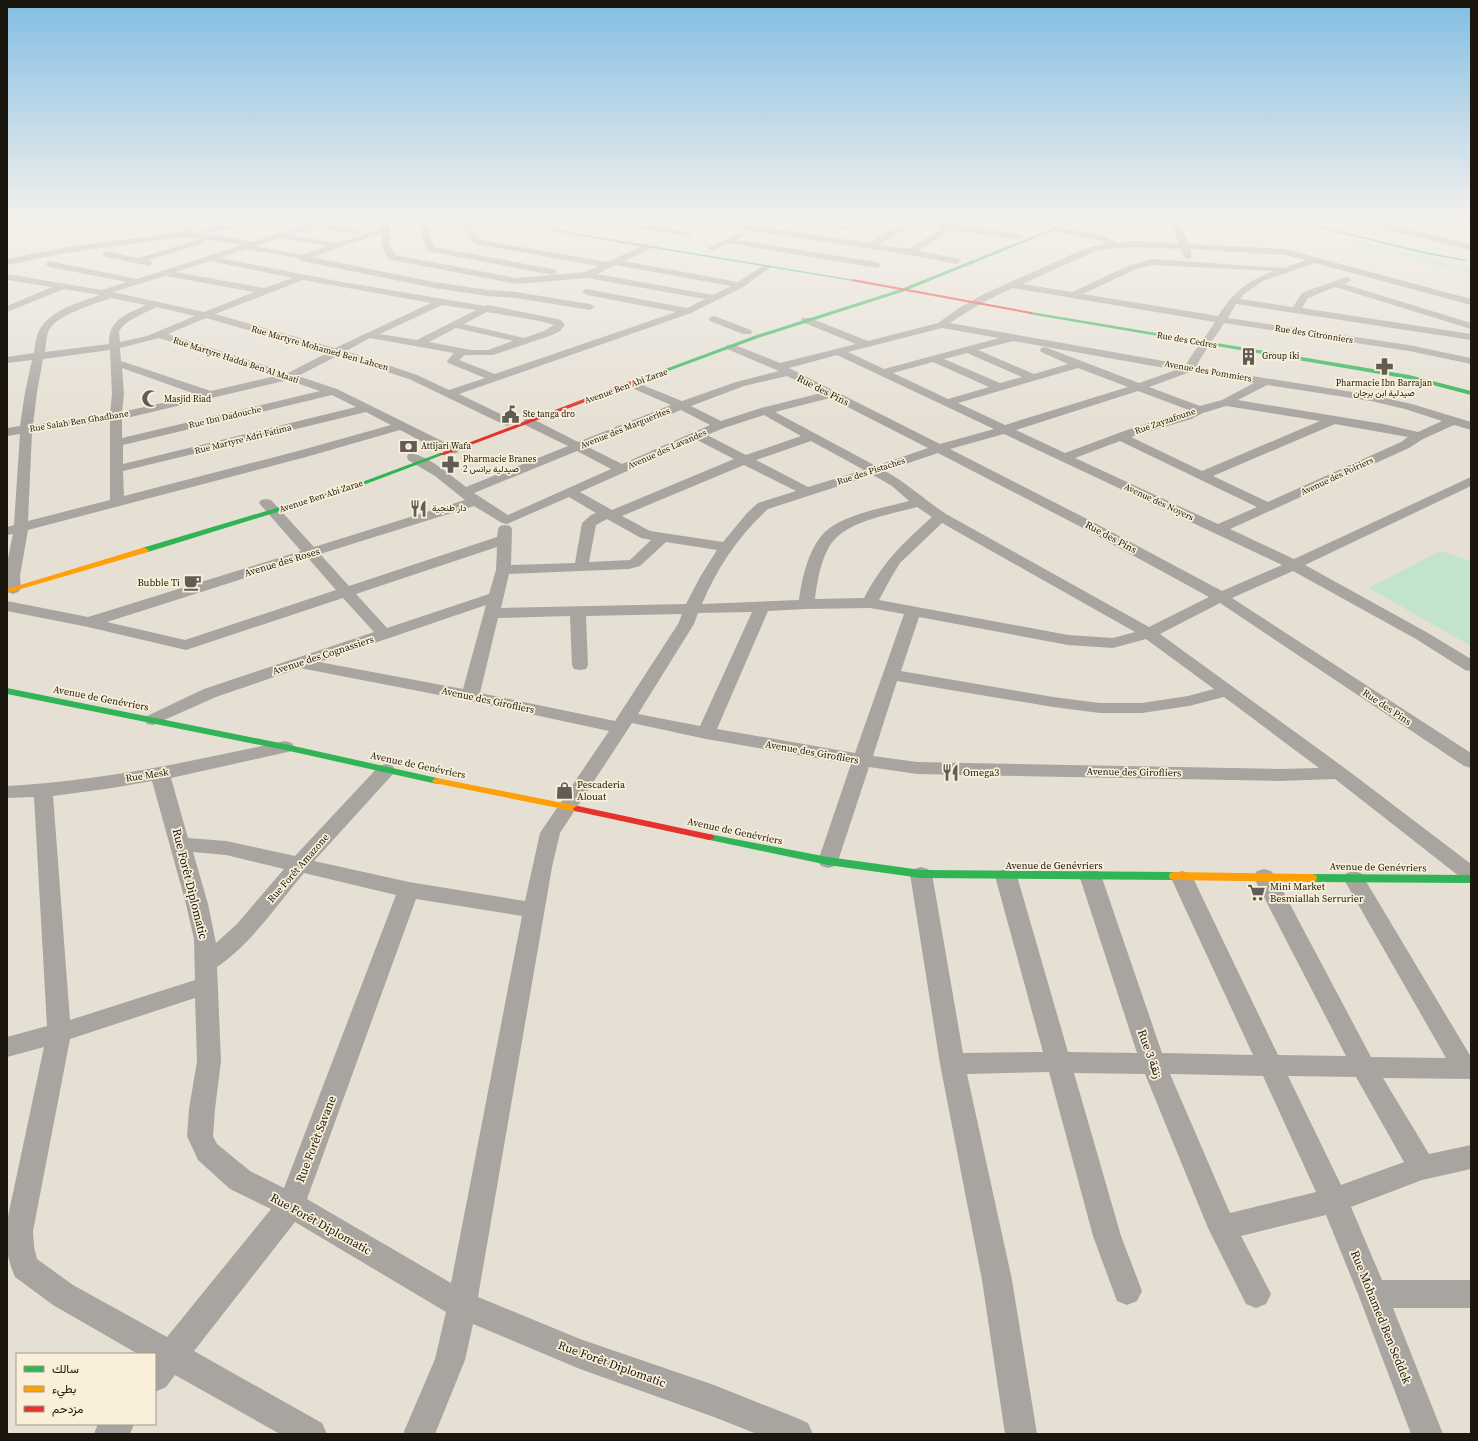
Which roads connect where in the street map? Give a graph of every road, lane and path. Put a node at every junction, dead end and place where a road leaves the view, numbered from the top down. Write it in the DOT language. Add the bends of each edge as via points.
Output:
graph roads {
  1 [pos="64,286"];
  2 [pos="65,286"];
  3 [pos="124,286"];
  4 [pos="239,286"];
  5 [pos="277,286"];
  6 [pos="357,286"];
  7 [pos="442,286"];
  8 [pos="517,286"];
  9 [pos="605,286"];
  10 [pos="651,286"];
  11 [pos="738,286"];
  12 [pos="885,286"];
  13 [pos="912,286"];
  14 [pos="1011,286"];
  15 [pos="1021,286"];
  16 [pos="1091,286"];
  17 [pos="1248,286"];
  18 [pos="1327,286"];
  19 [pos="1342,286"];
  20 [pos="1409,286"];
  21 [pos="890,287"];
  22 [pos="903,290"];
  23 [pos="264,291"];
  24 [pos="566,293"];
  25 [pos="106,294"];
  26 [pos="516,295"];
  27 [pos="1073,295"];
  28 [pos="538,296"];
  29 [pos="714,298"];
  30 [pos="442,301"];
  31 [pos="1232,301"];
  32 [pos="1391,301"];
  33 [pos="1471,302"];
  34 [pos="974,303"];
  35 [pos="12,304"];
  36 [pos="156,304"];
  37 [pos="590,307"];
  38 [pos="7,309"];
  39 [pos="486,309"];
  40 [pos="1296,310"];
  41 [pos="688,311"];
  42 [pos="206,315"];
  43 [pos="714,319"];
  44 [pos="806,320"];
  45 [pos="1222,320"];
  46 [pos="1371,320"];
  47 [pos="454,325"];
  48 [pos="942,325"];
  49 [pos="1471,326"];
  50 [pos="747,332"];
  51 [pos="160,335"];
  52 [pos="369,335"];
  53 [pos="1015,337"];
  54 [pos="1471,337"];
  55 [pos="1032,340"];
  56 [pos="525,341"];
  57 [pos="420,343"];
  58 [pos="1207,343"];
  59 [pos="866,344"];
  60 [pos="116,346"];
  61 [pos="731,346"];
  62 [pos="968,350"];
  63 [pos="336,352"];
  64 [pos="463,352"];
  65 [pos="839,352"];
  66 [pos="38,356"];
  67 [pos="934,359"];
  68 [pos="7,360"];
  69 [pos="1471,361"];
  70 [pos="117,363"];
  71 [pos="1078,364"];
  72 [pos="1189,369"];
  73 [pos="784,370"];
  74 [pos="884,372"];
  75 [pos="288,377"];
  76 [pos="1032,377"];
  77 [pos="495,378"];
  78 [pos="1265,381"];
  79 [pos="630,384"];
  80 [pos="999,387"];
  81 [pos="1139,387"];
  82 [pos="333,391"];
  83 [pos="1471,393"];
  84 [pos="449,394"];
  85 [pos="832,394"];
  86 [pos="210,395"];
  87 [pos="1226,402"];
  88 [pos="946,403"];
  89 [pos="681,405"];
  90 [pos="368,408"];
  91 [pos="1199,410"];
  92 [pos="765,411"];
  93 [pos="116,417"];
  94 [pos="1333,420"];
  95 [pos="1454,420"];
  96 [pos="507,422"];
  97 [pos="529,422"];
  98 [pos="403,425"];
  99 [pos="720,425"];
  100 [pos="1471,426"];
  101 [pos="26,430"];
  102 [pos="1003,430"];
  103 [pos="7,432"];
  104 [pos="697,435"];
  105 [pos="1419,436"];
  106 [pos="810,437"];
  107 [pos="1121,437"];
  108 [pos="116,443"];
  109 [pos="579,447"];
  110 [pos="447,448"];
  111 [pos="937,449"];
  112 [pos="1064,458"];
  113 [pos="418,459"];
  114 [pos="744,460"];
  115 [pos="117,469"];
  116 [pos="622,469"];
  117 [pos="369,471"];
  118 [pos="874,471"];
  119 [pos="1203,475"];
  120 [pos="1471,481"];
  121 [pos="805,492"];
  122 [pos="571,493"];
  123 [pos="470,496"];
  124 [pos="117,502"];
  125 [pos="919,502"];
  126 [pos="268,505"];
  127 [pos="1269,507"];
  128 [pos="610,514"];
  129 [pos="941,517"];
  130 [pos="507,520"];
  131 [pos="21,528"];
  132 [pos="1219,529"];
  133 [pos="7,531"];
  134 [pos="662,538"];
  135 [pos="504,540"];
  136 [pos="726,547"];
  137 [pos="312,553"];
  138 [pos="1292,564"];
  139 [pos="581,568"];
  140 [pos="502,570"];
  141 [pos="13,576"];
  142 [pos="10,590"];
  143 [pos="347,592"];
  144 [pos="1221,597"];
  145 [pos="870,603"];
  146 [pos="806,604"];
  147 [pos="494,605"];
  148 [pos="7,606"];
  149 [pos="762,607"];
  150 [pos="690,609"];
  151 [pos="913,610"];
  152 [pos="578,611"];
  153 [pos="88,622"];
  154 [pos="1149,633"];
  155 [pos="385,635"];
  156 [pos="1422,636"];
  157 [pos="1471,657"];
  158 [pos="299,663"];
  159 [pos="580,665"];
  160 [pos="1471,666"];
  161 [pos="891,675"];
  162 [pos="1227,691"];
  163 [pos="7,692"];
  164 [pos="470,696"];
  165 [pos="153,720"];
  166 [pos="623,722"];
  167 [pos="706,733"];
  168 [pos="285,747"];
  169 [pos="861,761"];
  170 [pos="1471,762"];
  171 [pos="386,770"];
  172 [pos="1339,773"];
  173 [pos="160,774"];
  174 [pos="43,791"];
  175 [pos="7,792"];
  176 [pos="568,807"];
  177 [pos="180,844"];
  178 [pos="828,861"];
  179 [pos="299,864"];
  180 [pos="921,874"];
  181 [pos="1471,875"];
  182 [pos="1006,876"];
  183 [pos="1090,876"];
  184 [pos="1264,876"];
  185 [pos="1182,878"];
  186 [pos="1354,878"];
  187 [pos="1471,879"];
  188 [pos="409,890"];
  189 [pos="534,910"];
  190 [pos="206,974"];
  191 [pos="59,1033"];
  192 [pos="7,1048"];
  193 [pos="1058,1062"];
  194 [pos="952,1064"];
  195 [pos="1153,1064"];
  196 [pos="1270,1066"];
  197 [pos="1364,1068"];
  198 [pos="1468,1069"];
  199 [pos="1471,1157"];
  200 [pos="1422,1168"];
  201 [pos="1334,1200"];
  202 [pos="291,1205"];
  203 [pos="1222,1228"];
  204 [pos="1127,1290"];
  205 [pos="1256,1294"];
  206 [pos="1373,1294"];
  207 [pos="1471,1294"];
  208 [pos="462,1305"];
  209 [pos="145,1353"];
  210 [pos="163,1366"];
  211 [pos="117,1425"];
  212 [pos="110,1434"];
  213 [pos="311,1434"];
  214 [pos="419,1434"];
  215 [pos="797,1434"];
  216 [pos="1021,1434"];
  217 [pos="1427,1434"];
  1 -- 35 [label="street"];
  2 -- 25 [label="street, Rue Martyre Mohamed Ben Lahcen"];
  3 -- 25 [label="street"];
  4 -- 23 [label="street"];
  5 -- 23 [label="street"];
  6 -- 30 [label="street"];
  7 -- 26 [label="street"];
  8 -- 26 [label="street"];
  9 -- 41 [label="street" via="584,292"];
  10 -- 29 [label="street"];
  11 -- 29 [label="street"];
  12 -- 21 [label="main road, Rue des Cedres"];
  13 -- 22 [label="main road, Avenue Ben Abi Zarae"];
  14 -- 34 [label="street"];
  15 -- 27 [label="street, Rue des Citronniers"];
  16 -- 27 [label="street"];
  17 -- 31 [label="street"];
  18 -- 40 [label="street" via="1304,296"];
  19 -- 32 [label="street"];
  20 -- 33 [label="street"];
  21 -- 22 [label="main road, Rue des Cedres"];
  21 -- 50 [label="main road, Avenue Ben Abi Zarae"];
  22 -- 34 [label="main road, Rue des Cedres"];
  22 -- 44 [label="main road, Avenue Ben Abi Zarae"];
  23 -- 42 [label="street"];
  24 -- 28 [label="street"];
  25 -- 36 [label="street, Rue Martyre Mohamed Ben Lahcen"];
  25 -- 66 [label="street" via="63,315 47,326"];
  26 -- 37 [label="street"];
  26 -- 39 [label="street"];
  27 -- 45 [label="street, Rue des Citronniers"];
  29 -- 41 [label="street"];
  30 -- 39 [label="street"];
  30 -- 52 [label="street, Rue Salah Ben Ghadbane"];
  31 -- 40 [label="street"];
  31 -- 45 [label="street"];
  32 -- 46 [label="street"];
  32 -- 49 [label="street"];
  34 -- 48 [label="street"];
  34 -- 58 [label="main road, Rue des Cedres"];
  35 -- 38 [label="street"];
  36 -- 42 [label="street, Rue Martyre Mohamed Ben Lahcen"];
  36 -- 60 [label="street" via="118,326 114,333"];
  39 -- 47 [label="street"];
  39 -- 56 [label="street" via="545,319 560,325 551,332"];
  40 -- 46 [label="street"];
  41 -- 77 [label="street"];
  42 -- 51 [label="street"];
  42 -- 63 [label="street, Rue Martyre Mohamed Ben Lahcen"];
  43 -- 50 [label="street"];
  44 -- 59 [label="street"];
  44 -- 61 [label="main road, Avenue Ben Abi Zarae"];
  45 -- 58 [label="street"];
  45 -- 69 [label="street, Rue des Citronniers" via="1409,348"];
  46 -- 54 [label="street"];
  47 -- 56 [label="street"];
  47 -- 57 [label="street"];
  48 -- 53 [label="street, Avenue des Pommiers"];
  48 -- 59 [label="street, Avenue des Marguerites"];
  50 -- 96 [label="main road, Avenue Ben Abi Zarae"];
  51 -- 60 [label="street, Rue Martyre Hadda Ben Al Maati"];
  51 -- 75 [label="street, Rue Martyre Hadda Ben Al Maati"];
  52 -- 57 [label="street"];
  52 -- 63 [label="street, Rue Salah Ben Ghadbane"];
  53 -- 55 [label="street, Avenue des Pommiers"];
  53 -- 62 [label="street"];
  55 -- 71 [label="street" via="1037,346"];
  55 -- 72 [label="street, Avenue des Pommiers"];
  56 -- 64 [label="street" via="486,354"];
  57 -- 64 [label="street"];
  58 -- 72 [label="street" via="1198,352"];
  58 -- 83 [label="main road, Rue des Cedres" via="1409,377"];
  59 -- 65 [label="street, Avenue des Marguerites"];
  60 -- 66 [label="street, Rue Martyre Hadda Ben Al Maati"];
  60 -- 70 [label="street"];
  61 -- 73 [label="street, Rue des Pins"];
  61 -- 79 [label="main road, Avenue Ben Abi Zarae"];
  62 -- 67 [label="street"];
  62 -- 76 [label="street"];
  63 -- 75 [label="street, Rue Salah Ben Ghadbane"];
  63 -- 84 [label="street, Rue Martyre Mohamed Ben Lahcen" via="402,373"];
  64 -- 77 [label="street" via="452,361"];
  65 -- 73 [label="street, Avenue des Marguerites"];
  65 -- 74 [label="street, Avenue des Noyers"];
  66 -- 68 [label="street, Rue Martyre Hadda Ben Al Maati"];
  66 -- 101 [label="street"];
  67 -- 74 [label="street"];
  67 -- 80 [label="street"];
  70 -- 86 [label="street"];
  70 -- 93 [label="street"];
  71 -- 76 [label="street"];
  71 -- 81 [label="street"];
  72 -- 78 [label="street, Avenue des Pommiers"];
  72 -- 81 [label="street, Rue des Pistaches"];
  73 -- 85 [label="street, Rue des Pins"];
  73 -- 89 [label="street, Avenue des Marguerites"];
  74 -- 88 [label="street, Avenue des Noyers"];
  75 -- 82 [label="street, Rue Martyre Hadda Ben Al Maati"];
  75 -- 86 [label="street, Rue Salah Ben Ghadbane"];
  76 -- 80 [label="street"];
  77 -- 84 [label="street"];
  78 -- 87 [label="street, Rue Zayzafoune"];
  78 -- 95 [label="street, Avenue des Pommiers" via="1408,406"];
  79 -- 89 [label="street"];
  79 -- 97 [label="main road, Avenue Ben Abi Zarae"];
  80 -- 88 [label="street"];
  81 -- 91 [label="street"];
  81 -- 102 [label="street, Rue des Pistaches"];
  82 -- 90 [label="street, Rue Martyre Hadda Ben Al Maati"];
  82 -- 108 [label="street, Rue Ibn Dadouche"];
  84 -- 96 [label="street, Rue Martyre Mohamed Ben Lahcen"];
  85 -- 92 [label="street, Avenue des Lavandes"];
  85 -- 111 [label="street, Rue des Pins"];
  86 -- 93 [label="street, Rue Salah Ben Ghadbane"];
  87 -- 91 [label="street, Rue Zayzafoune"];
  87 -- 94 [label="street"];
  88 -- 102 [label="street, Avenue des Noyers"];
  89 -- 99 [label="street"];
  89 -- 109 [label="street, Avenue des Marguerites"];
  90 -- 98 [label="street, Rue Martyre Hadda Ben Al Maati"];
  90 -- 115 [label="street, Rue Martyre Adri Fatima"];
  91 -- 107 [label="street, Rue Zayzafoune"];
  92 -- 99 [label="street, Avenue des Lavandes"];
  92 -- 106 [label="street"];
  93 -- 101 [label="street, Rue Salah Ben Ghadbane"];
  93 -- 108 [label="street"];
  94 -- 105 [label="street"];
  94 -- 119 [label="street"];
  95 -- 100 [label="street, Avenue des Pommiers"];
  95 -- 105 [label="street, Avenue des Poiriers"];
  96 -- 110 [label="main road, Avenue Ben Abi Zarae"];
  97 -- 109 [label="street"];
  97 -- 110 [label="main road, Avenue Ben Abi Zarae"];
  98 -- 110 [label="street, Rue Martyre Hadda Ben Al Maati"];
  98 -- 124 [label="street"];
  99 -- 104 [label="street, Avenue des Lavandes"];
  101 -- 103 [label="street, Rue Salah Ben Ghadbane"];
  101 -- 131 [label="street"];
  102 -- 111 [label="street, Rue des Pistaches"];
  102 -- 112 [label="street, Avenue des Noyers"];
  104 -- 114 [label="street"];
  104 -- 116 [label="street, Avenue des Lavandes"];
  105 -- 127 [label="street, Avenue des Poiriers" via="1405,445"];
  106 -- 114 [label="street"];
  106 -- 118 [label="street"];
  107 -- 112 [label="street, Rue Zayzafoune"];
  107 -- 119 [label="street"];
  108 -- 115 [label="street"];
  109 -- 116 [label="street"];
  109 -- 123 [label="street, Avenue des Marguerites"];
  110 -- 113 [label="main road, Avenue Ben Abi Zarae"];
  111 -- 118 [label="street, Rue des Pistaches"];
  111 -- 144 [label="street, Rue des Pins" via="1086,524"];
  112 -- 132 [label="street, Avenue des Noyers"];
  113 -- 117 [label="main road, Avenue Ben Abi Zarae"];
  113 -- 123 [label="street"];
  113 -- 126 [label="main road, Avenue Ben Abi Zarae" via="356,486"];
  114 -- 121 [label="street"];
  114 -- 128 [label="street"];
  115 -- 124 [label="street"];
  116 -- 122 [label="street, Avenue des Lavandes"];
  118 -- 121 [label="street, Rue des Pistaches"];
  118 -- 125 [label="street" via="897,483"];
  119 -- 127 [label="street"];
  120 -- 138 [label="street, Avenue des Cognassiers"];
  121 -- 136 [label="street, Rue des Pistaches" via="762,506"];
  122 -- 128 [label="street"];
  122 -- 130 [label="street, Avenue des Lavandes"];
  123 -- 130 [label="street"];
  123 -- 137 [label="street, Avenue des Roses"];
  124 -- 131 [label="street"];
  125 -- 129 [label="street"];
  125 -- 146 [label="street" via="855,520 841,526 828,537 811,575"];
  126 -- 137 [label="street"];
  126 -- 142 [label="main road, Avenue Ben Abi Zarae"];
  127 -- 132 [label="street, Avenue des Poiriers"];
  128 -- 134 [label="street" via="646,535"];
  128 -- 139 [label="street" via="589,523"];
  129 -- 145 [label="street" via="915,539 895,561"];
  129 -- 154 [label="street"];
  130 -- 135 [label="street"];
  131 -- 133 [label="street"];
  131 -- 141 [label="street"];
  132 -- 138 [label="street, Avenue des Noyers"];
  134 -- 136 [label="street"];
  134 -- 139 [label="street" via="635,563 621,567"];
  135 -- 140 [label="street"];
  135 -- 143 [label="street"];
  136 -- 150 [label="street, Rue des Pistaches"];
  137 -- 143 [label="street"];
  137 -- 153 [label="street, Avenue des Roses"];
  138 -- 144 [label="street, Avenue des Cognassiers"];
  138 -- 156 [label="street, Avenue des Noyers"];
  139 -- 140 [label="street"];
  140 -- 147 [label="street"];
  141 -- 142 [label="street"];
  143 -- 153 [label="street" via="186,645"];
  143 -- 155 [label="street"];
  144 -- 154 [label="street, Avenue des Cognassiers"];
  144 -- 170 [label="street, Rue des Pins"];
  145 -- 146 [label="street, Avenue des Cognassiers"];
  145 -- 151 [label="street, Avenue des Cognassiers"];
  146 -- 149 [label="street, Avenue des Cognassiers"];
  147 -- 152 [label="street, Avenue des Cognassiers"];
  147 -- 155 [label="street, Avenue des Cognassiers"];
  147 -- 164 [label="street"];
  148 -- 153 [label="street"];
  149 -- 150 [label="street, Avenue des Cognassiers"];
  149 -- 167 [label="street"];
  150 -- 152 [label="street, Avenue des Cognassiers"];
  150 -- 166 [label="street, Rue des Pistaches" via="686,624"];
  151 -- 154 [label="street, Avenue des Cognassiers" via="1076,640 1113,643"];
  151 -- 161 [label="street"];
  152 -- 159 [label="street"];
  154 -- 162 [label="street"];
  155 -- 158 [label="street, Avenue des Cognassiers"];
  156 -- 157 [label="street"];
  156 -- 160 [label="street, Avenue des Noyers"];
  158 -- 164 [label="street, Avenue des Girofliers"];
  158 -- 165 [label="street, Avenue des Cognassiers" via="210,693"];
  161 -- 162 [label="street" via="1100,708 1142,708"];
  161 -- 169 [label="street"];
  162 -- 172 [label="street"];
  163 -- 165 [label="main road, Avenue de Genévriers"];
  164 -- 166 [label="street, Avenue des Girofliers"];
  165 -- 168 [label="main road, Avenue de Genévriers"];
  166 -- 167 [label="street, Avenue des Girofliers"];
  166 -- 176 [label="street, Rue des Pistaches"];
  167 -- 169 [label="street, Avenue des Girofliers"];
  168 -- 171 [label="main road, Avenue de Genévriers"];
  168 -- 173 [label="street, Rue Mesk"];
  169 -- 172 [label="street, Avenue des Girofliers" via="917,768 1279,775"];
  169 -- 178 [label="street"];
  171 -- 176 [label="main road, Avenue de Genévriers"];
  171 -- 179 [label="street, Rue Forêt Amazone"];
  172 -- 181 [label="street"];
  173 -- 174 [label="street, Rue Mesk"];
  173 -- 177 [label="street, Rue Forêt Diplomatic"];
  174 -- 175 [label="street, Rue Mesk"];
  174 -- 191 [label="street"];
  176 -- 178 [label="main road, Avenue de Genévriers"];
  176 -- 189 [label="street, Rue des Pistaches" via="550,833"];
  177 -- 179 [label="street" via="226,848"];
  177 -- 190 [label="street, Rue Forêt Diplomatic" via="205,939"];
  178 -- 180 [label="main road, Avenue de Genévriers"];
  179 -- 188 [label="street"];
  179 -- 190 [label="street, Rue Forêt Amazone"];
  180 -- 182 [label="main road, Avenue de Genévriers"];
  180 -- 194 [label="street"];
  182 -- 183 [label="main road, Avenue de Genévriers"];
  182 -- 193 [label="street"];
  183 -- 185 [label="main road, Avenue de Genévriers"];
  183 -- 195 [label="street, Rue 3 زنقة"];
  184 -- 185 [label="main road, Avenue de Genévriers"];
  184 -- 186 [label="main road, Avenue de Genévriers"];
  184 -- 197 [label="street"];
  185 -- 196 [label="street, Rue Mohamed Ben Seddek"];
  186 -- 187 [label="main road, Avenue de Genévriers"];
  186 -- 198 [label="street"];
  188 -- 189 [label="street"];
  188 -- 202 [label="street, Rue Forêt Savane"];
  189 -- 208 [label="street, Rue des Pistaches"];
  190 -- 191 [label="street, Rue Forêt Amazone"];
  190 -- 202 [label="street, Rue Forêt Diplomatic" via="209,1061 200,1136 207,1152 235,1176"];
  191 -- 192 [label="street, Rue Forêt Amazone"];
  191 -- 209 [label="street" via="19,1231 25,1268"];
  193 -- 194 [label="street"];
  193 -- 195 [label="street"];
  193 -- 204 [label="street" via="1107,1236"];
  194 -- 216 [label="street" via="997,1280"];
  195 -- 196 [label="street"];
  195 -- 203 [label="street, Rue 3 زنقة"];
  196 -- 197 [label="street"];
  196 -- 201 [label="street, Rue Mohamed Ben Seddek"];
  197 -- 198 [label="street"];
  197 -- 200 [label="street"];
  199 -- 200 [label="street"];
  200 -- 201 [label="street"];
  201 -- 203 [label="street"];
  201 -- 206 [label="street, Rue Mohamed Ben Seddek"];
  202 -- 208 [label="street, Rue Forêt Diplomatic"];
  202 -- 210 [label="street, Rue Forêt Savane"];
  203 -- 205 [label="street, Rue 3 زنقة"];
  206 -- 207 [label="street"];
  206 -- 217 [label="street, Rue Mohamed Ben Seddek"];
  208 -- 214 [label="street, Rue des Pistaches" via="450,1360"];
  208 -- 215 [label="street, Rue Forêt Diplomatic" via="580,1354"];
  210 -- 213 [label="street"];
  211 -- 212 [label="street"];
}
